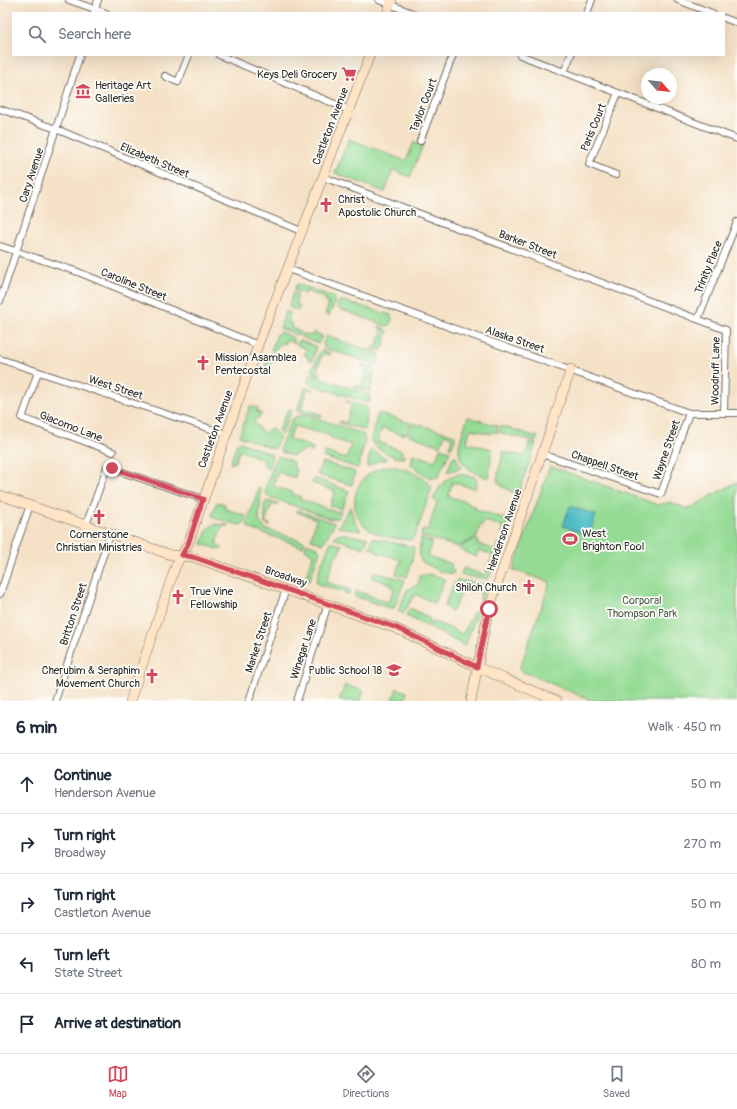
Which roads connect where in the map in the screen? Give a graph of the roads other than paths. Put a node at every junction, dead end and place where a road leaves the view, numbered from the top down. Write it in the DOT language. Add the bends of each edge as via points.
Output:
graph roads {
  1 [pos="69,0"];
  2 [pos="98,0"];
  3 [pos="379,0"];
  4 [pos="592,0"];
  5 [pos="678,0"];
  6 [pos="390,6"];
  7 [pos="95,11"];
  8 [pos="409,12"];
  9 [pos="587,12"];
  10 [pos="709,12"];
  11 [pos="725,18"];
  12 [pos="737,23"];
  13 [pos="80,56"];
  14 [pos="189,56"];
  15 [pos="221,56"];
  16 [pos="370,56"];
  17 [pos="454,56"];
  18 [pos="523,56"];
  19 [pos="571,56"];
  20 [pos="564,72"];
  21 [pos="165,76"];
  22 [pos="618,93"];
  23 [pos="0,109"];
  24 [pos="349,110"];
  25 [pos="56,129"];
  26 [pos="737,139"];
  27 [pos="420,141"];
  28 [pos="616,175"];
  29 [pos="323,177"];
  30 [pos="737,222"];
  31 [pos="301,231"];
  32 [pos="0,246"];
  33 [pos="16,251"];
  34 [pos="288,269"];
  35 [pos="0,301"];
  36 [pos="698,319"];
  37 [pos="726,330"];
  38 [pos="258,345"];
  39 [pos="0,359"];
  40 [pos="572,370"];
  41 [pos="38,372"];
  42 [pos="724,412"];
  43 [pos="689,413"];
  44 [pos="737,413"];
  45 [pos="226,434"];
  46 [pos="113,452"];
  47 [pos="542,454"];
  48 [pos="661,494"];
  49 [pos="0,495"];
  50 [pos="203,499"];
  51 [pos="30,505"];
  52 [pos="86,525"];
  53 [pos="110,534"];
  54 [pos="182,555"];
  55 [pos="286,589"];
  56 [pos="0,594"];
  57 [pos="328,604"];
  58 [pos="477,667"];
  59 [pos="55,701"];
  60 [pos="130,701"];
  61 [pos="250,701"];
  62 [pos="297,701"];
  63 [pos="471,701"];
  64 [pos="557,701"];
  1 -- 7 [label="street"];
  2 -- 7 [label="street"];
  3 -- 6 [label="street"];
  4 -- 9 [label="street"];
  5 -- 10 [label="street"];
  6 -- 8 [label="street"];
  11 -- 12 [label="street"];
  13 -- 25 [label="street, Cary Avenue"];
  14 -- 21 [label="street" via="178,82"];
  15 -- 24 [label="street"];
  16 -- 24 [label="street, Castleton Avenue"];
  17 -- 27 [label="street, Taylor Court"];
  18 -- 20 [label="street"];
  19 -- 20 [label="street"];
  20 -- 22 [label="street"];
  22 -- 26 [label="street"];
  22 -- 28 [label="street, Paris Court" via="589,164"];
  23 -- 25 [label="street, Elizabeth Street"];
  24 -- 29 [label="street, Castleton Avenue"];
  25 -- 31 [label="street, Elizabeth Street"];
  25 -- 33 [label="street, Cary Avenue"];
  29 -- 31 [label="street, Castleton Avenue"];
  29 -- 36 [label="street, Barker Street"];
  30 -- 36 [label="street, Trinity Place"];
  31 -- 34 [label="street, Castleton Avenue"];
  32 -- 33 [label="street, Caroline Street"];
  33 -- 35 [label="street, Cary Avenue"];
  33 -- 38 [label="street, Caroline Street" via="78,272"];
  34 -- 38 [label="street, Castleton Avenue"];
  34 -- 40 [label="street, Alaska Street"];
  36 -- 37 [label="street, Barker Street"];
  37 -- 42 [label="street, Woodruff Lane"];
  38 -- 45 [label="street, Castleton Avenue"];
  39 -- 41 [label="street, West Street"];
  40 -- 43 [label="street, Alaska Street"];
  40 -- 47 [label="street, Henderson Avenue"];
  41 -- 45 [label="street, West Street"];
  41 -- 46 [label="street, Giacomo Lane" via="22,418"];
  42 -- 43 [label="street, Alaska Street"];
  42 -- 44 [label="street, Alaska Street"];
  43 -- 48 [label="street, Wayne Street"];
  45 -- 50 [label="street, Castleton Avenue"];
  47 -- 48 [label="street, Chappell Street"];
  47 -- 58 [label="street, Henderson Avenue" via="488,612"];
  49 -- 51 [label="street, Broadway"];
  50 -- 52 [label="street" via="107,467"];
  50 -- 54 [label="street, Castleton Avenue"];
  51 -- 52 [label="street, Broadway"];
  51 -- 56 [label="street"];
  52 -- 53 [label="street, Broadway"];
  53 -- 54 [label="street, Broadway" via="171,555"];
  53 -- 59 [label="street, Britton Street"];
  54 -- 55 [label="street, Broadway"];
  54 -- 60 [label="street, Castleton Avenue" via="176,564"];
  55 -- 57 [label="street, Broadway"];
  55 -- 61 [label="street, Market Street"];
  57 -- 58 [label="street, Broadway" via="397,628"];
  57 -- 62 [label="street, Winegar Lane"];
  58 -- 63 [label="street, Henderson Avenue"];
  58 -- 64 [label="street, Broadway"];
}
